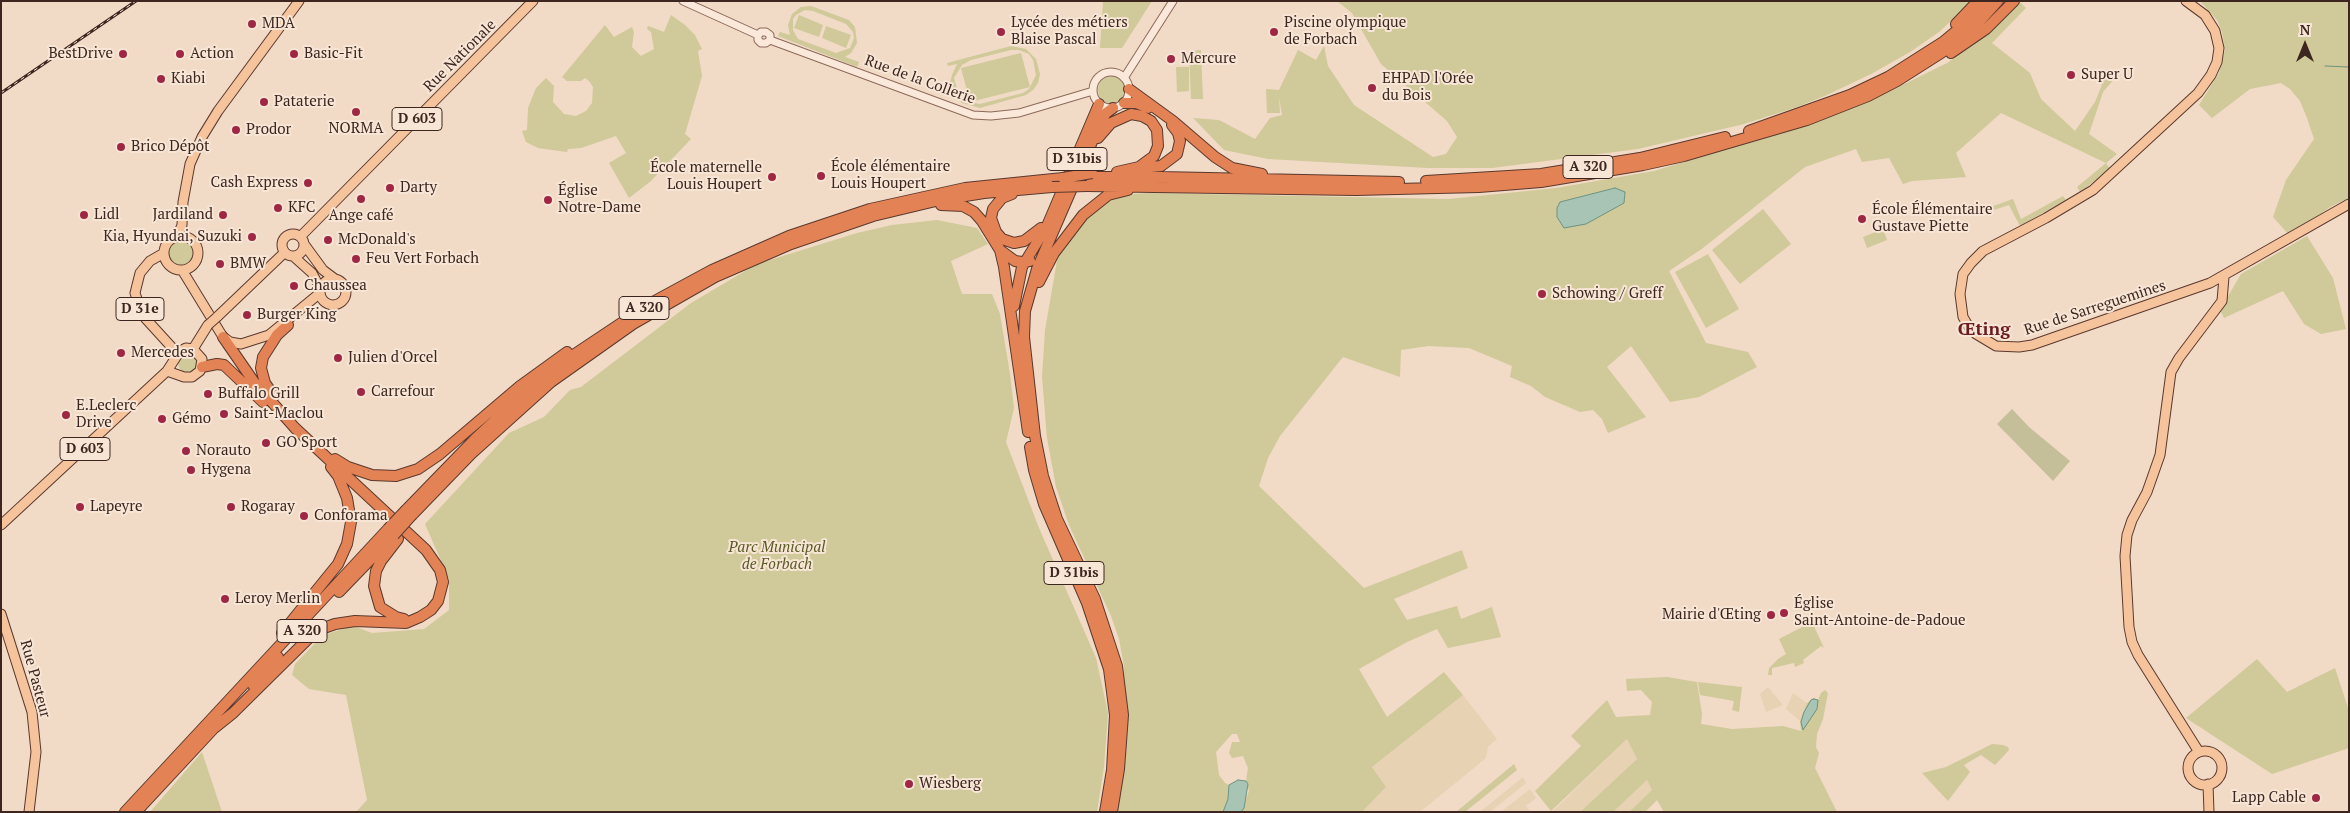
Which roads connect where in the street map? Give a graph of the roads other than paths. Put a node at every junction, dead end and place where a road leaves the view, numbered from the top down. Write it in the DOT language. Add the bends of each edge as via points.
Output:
graph roads {
  1 [pos="299,1"];
  2 [pos="533,1"];
  3 [pos="683,1"];
  4 [pos="1978,1"];
  5 [pos="1987,1"];
  6 [pos="1998,1"];
  7 [pos="2014,1"];
  8 [pos="2186,1"];
  9 [pos="1172,2"];
  10 [pos="1943,42"];
  11 [pos="1124,78"];
  12 [pos="1897,81"];
  13 [pos="1129,89"];
  14 [pos="1093,91"];
  15 [pos="1124,103"];
  16 [pos="1100,104"];
  17 [pos="1113,108"];
  18 [pos="1090,152"];
  19 [pos="1139,167"];
  20 [pos="1090,179"];
  21 [pos="1057,181"];
  22 [pos="1316,181"];
  23 [pos="1158,186"];
  24 [pos="1033,189"];
  25 [pos="2349,204"];
  26 [pos="1052,213"];
  27 [pos="873,216"];
  28 [pos="181,237"];
  29 [pos="302,240"];
  30 [pos="1047,244"];
  31 [pos="1000,250"];
  32 [pos="289,254"];
  33 [pos="165,257"];
  34 [pos="1024,262"];
  35 [pos="186,268"];
  36 [pos="2224,276"];
  37 [pos="335,278"];
  38 [pos="2210,283"];
  39 [pos="320,290"];
  40 [pos="2222,301"];
  41 [pos="653,302"];
  42 [pos="326,303"];
  43 [pos="288,325"];
  44 [pos="1014,335"];
  45 [pos="223,337"];
  46 [pos="193,349"];
  47 [pos="177,353"];
  48 [pos="1026,359"];
  49 [pos="174,363"];
  50 [pos="202,367"];
  51 [pos="167,371"];
  52 [pos="178,374"];
  53 [pos="295,428"];
  54 [pos="313,444"];
  55 [pos="412,514"];
  56 [pos="1,525"];
  57 [pos="394,534"];
  58 [pos="1,614"];
  59 [pos="420,617"];
  60 [pos="232,696"];
  61 [pos="213,729"];
  62 [pos="2199,752"];
  63 [pos="2208,784"];
  64 [pos="29,812"];
  65 [pos="124,812"];
  66 [pos="136,812"];
  67 [pos="1105,812"];
  68 [pos="1112,812"];
  69 [pos="2209,812"];
  1 -- 28 [label="main road" via="202,137 190,164"];
  2 -- 29 [label="main road, Rue Nationale / D 603"];
  3 -- 14 [label="street, Rue de la Collerie" via="758,35 761,44 770,40 973,115 1019,113"];
  4 -- 10 [label="highway"];
  5 -- 10 [label="highway, A 320"];
  6 -- 12 [label="highway, A 320" via="1952,46"];
  7 -- 12 [label="highway" via="1986,29 1960,48 1918,74"];
  8 -- 38 [label="main road, Rue de Sarreguemines" via="2210,21 2219,48 2218,62 2198,93 2093,190 1983,251 1963,274 1960,305 1966,322 1976,334 1996,346 2019,347"];
  9 -- 11 [label="street"];
  10 -- 22 [label="highway, A 320" via="1888,77 1850,95 1748,131 1640,158 1541,174 1472,180"];
  11 -- 13 [label="street"];
  11 -- 14 [label="street" via="1115,73 1104,74 1096,81"];
  12 -- 23 [label="highway, A 320" via="1838,109 1751,137 1643,165 1541,182 1356,190"];
  13 -- 15 [label="street"];
  13 -- 22 [label="highway" via="1232,168"];
  14 -- 16 [label="street"];
  15 -- 17 [label="street"];
  15 -- 19 [label="highway" via="1145,105 1172,126 1180,141 1177,154 1168,162 1150,168"];
  16 -- 17 [label="street"];
  16 -- 26 [label="highway, D 31bis"];
  17 -- 18 [label="highway, D 31bis" via="1101,121"];
  18 -- 19 [label="highway" via="1111,123 1131,114 1142,116 1151,121 1159,138 1154,156"];
  18 -- 30 [label="highway, D 31bis"];
  19 -- 20 [label="highway"];
  20 -- 21 [label="highway, bridge"];
  20 -- 22 [label="highway, A 320" via="1160,176"];
  20 -- 23 [label="highway, A 320"];
  21 -- 24 [label="highway, A 320"];
  21 -- 41 [label="highway, A 320" via="965,188 870,209 789,236 712,270"];
  23 -- 48 [label="highway" via="1108,195 1083,215 1070,231 1038,284 1028,320"];
  24 -- 26 [label="highway" via="1010,195 997,203 991,218 996,232 1002,239 1014,243 1024,241 1039,232"];
  24 -- 27 [label="highway, A 320" via="940,200"];
  25 -- 36 [label="main road, Rue de Sarreguemines"];
  26 -- 34 [label="highway, D 31bis"];
  27 -- 31 [label="highway" via="929,206 963,206 982,221"];
  27 -- 55 [label="highway, A 320" via="792,244 715,277 657,309 551,382 471,454"];
  28 -- 33 [label="main road" via="168,242"];
  28 -- 35 [label="main road" via="194,243 197,254"];
  29 -- 32 [label="main road" via="301,252"];
  29 -- 32 [label="main road" via="293,233 285,237 282,243"];
  29 -- 37 [label="main road" via="323,270"];
  30 -- 34 [label="highway" via="1037,257"];
  30 -- 48 [label="highway, D 31bis" via="1025,311"];
  31 -- 34 [label="highway" via="1011,259"];
  31 -- 44 [label="highway"];
  32 -- 39 [label="main road" via="312,273"];
  32 -- 46 [label="main road, bridge" via="217,316"];
  33 -- 35 [label="main road" via="173,268"];
  33 -- 47 [label="main road, D 31e" via="147,264 136,281 135,293 146,319"];
  34 -- 44 [label="highway, D 31bis" via="1014,302"];
  35 -- 45 [label="main road" via="191,283"];
  36 -- 38 [label="main road, Rue de Sarreguemines"];
  36 -- 40 [label="main road"];
  37 -- 39 [label="main road" via="324,281"];
  37 -- 42 [label="main road" via="344,284 346,296 337,304"];
  38 -- 40 [label="main road" via="2218,289"];
  39 -- 42 [label="main road"];
  39 -- 45 [label="main road" via="270,335 241,344"];
  40 -- 62 [label="main road" via="2171,372 2160,456 2147,492 2132,520 2125,556 2132,642"];
  41 -- 54 [label="highway" via="619,318 544,368 418,469 396,476 372,475 348,467"];
  41 -- 55 [label="highway, A 320" via="572,356 516,401 475,439"];
  42 -- 43 [label="main road" via="313,305"];
  43 -- 53 [label="highway" via="268,347 261,368 265,383"];
  44 -- 67 [label="highway, D 31bis" via="1034,470 1044,504 1096,627 1109,669 1114,715 1112,770"];
  45 -- 53 [label="highway" via="254,382"];
  46 -- 47 [label="main road" via="186,348"];
  46 -- 50 [label="main road" via="200,354"];
  47 -- 49 [label="main road"];
  48 -- 68 [label="highway, D 31bis" via="1043,476 1057,518 1095,598 1117,666 1123,715"];
  49 -- 51 [label="main road, D 603"];
  49 -- 52 [label="main road"];
  50 -- 52 [label="main road" via="192,376"];
  50 -- 53 [label="highway" via="224,365"];
  51 -- 52 [label="main road"];
  51 -- 56 [label="main road, D 603"];
  53 -- 54 [label="highway"];
  54 -- 59 [label="highway" via="434,561 442,576 441,593 431,610"];
  54 -- 60 [label="highway" via="338,476 347,498 351,522 348,544 338,564"];
  55 -- 57 [label="highway, A 320, bridge"];
  57 -- 59 [label="highway" via="376,571 376,598 380,607 396,617"];
  57 -- 60 [label="highway, A 320"];
  57 -- 61 [label="highway, A 320"];
  58 -- 64 [label="main road, Rue Pasteur" via="32,712 36,752"];
  59 -- 61 [label="highway" via="406,623 355,621 321,630"];
  60 -- 65 [label="highway, A 320"];
  61 -- 66 [label="highway, A 320"];
  62 -- 63 [label="main road" via="2191,759 2188,770 2193,780"];
  62 -- 63 [label="main road" via="2214,754 2221,762 2220,776"];
  63 -- 69 [label="main road"];
}
